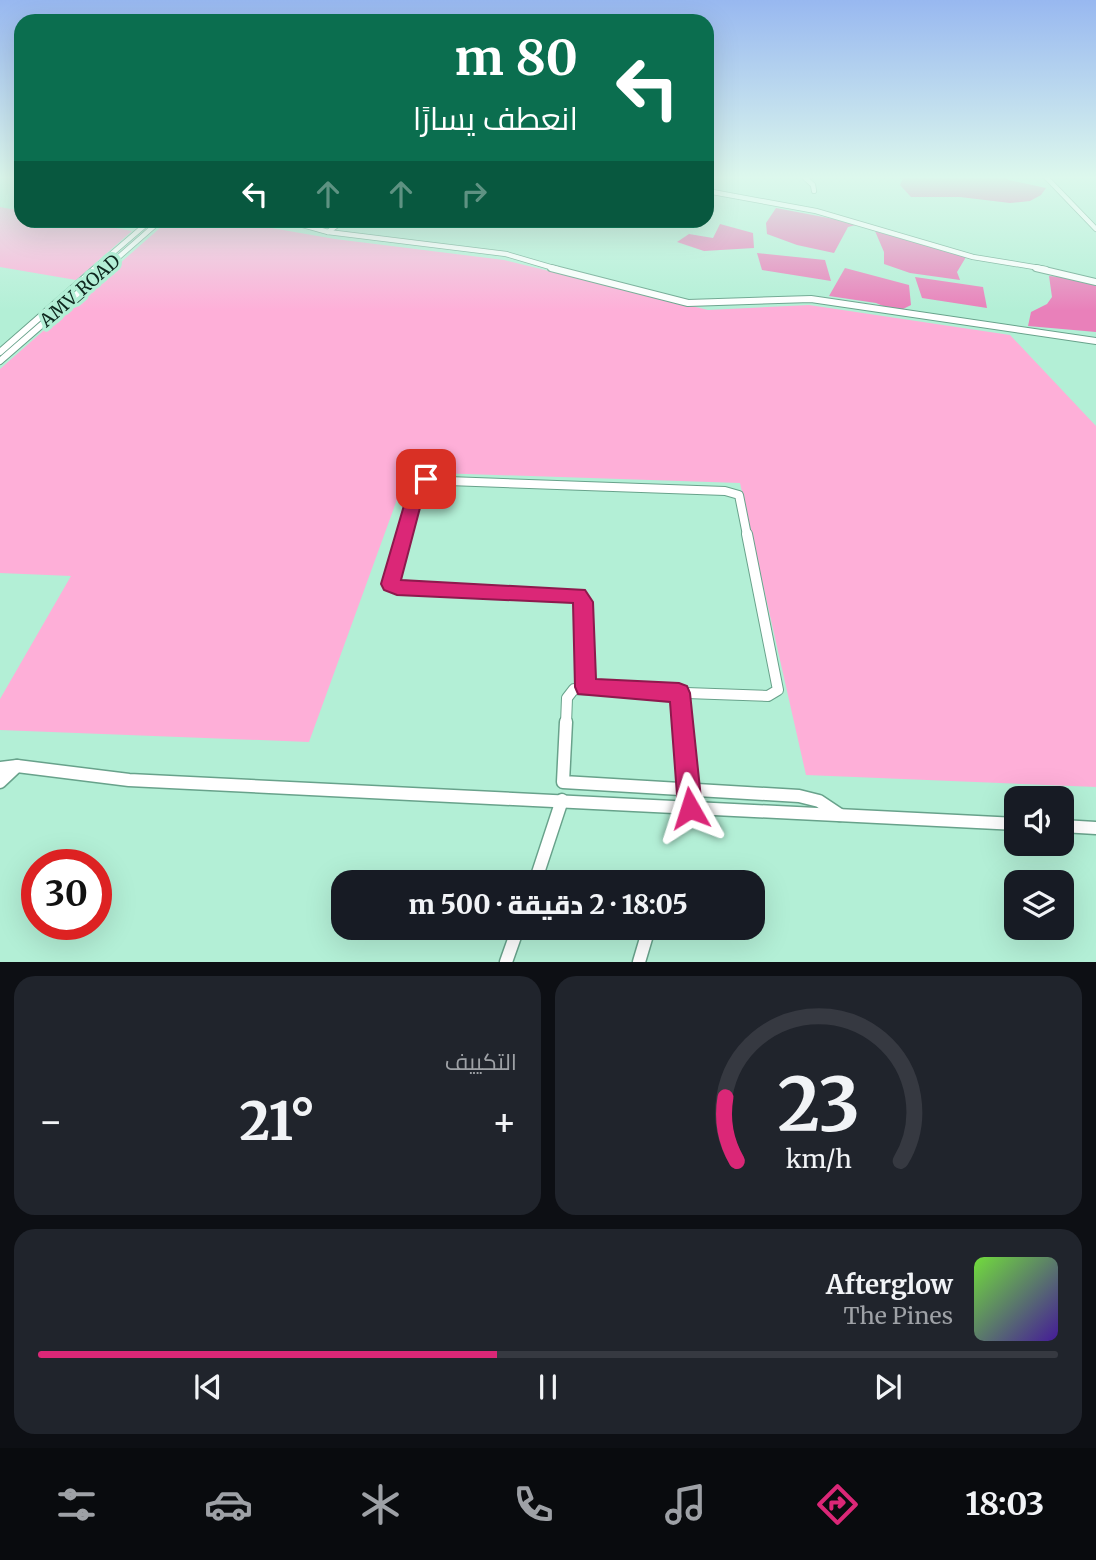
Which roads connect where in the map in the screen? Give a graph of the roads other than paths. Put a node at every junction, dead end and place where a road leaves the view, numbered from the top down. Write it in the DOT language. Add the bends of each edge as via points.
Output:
graph roads {
  1 [pos="851,221"];
  2 [pos="144,228"];
  3 [pos="152,228"];
  4 [pos="316,228"];
  5 [pos="333,228"];
  6 [pos="328,232"];
  7 [pos="129,245"];
  8 [pos="1096,282"];
  9 [pos="1096,341"];
  10 [pos="0,352"];
  11 [pos="0,361"];
  12 [pos="585,687"];
  13 [pos="679,693"];
  14 [pos="17,766"];
  15 [pos="0,768"];
  16 [pos="0,782"];
  17 [pos="688,788"];
  18 [pos="562,800"];
  19 [pos="690,808"];
  20 [pos="840,815"];
  21 [pos="1004,823"];
  22 [pos="1074,827"];
  23 [pos="1096,828"];
  24 [pos="539,870"];
  25 [pos="514,940"];
  26 [pos="645,940"];
  27 [pos="506,961"];
  28 [pos="639,961"];
  1 -- 8 [label="street" via="986,261"];
  2 -- 7 [label="street"];
  3 -- 7 [label="street, AMV_ROAD"];
  4 -- 6 [label="street"];
  5 -- 6 [label="street"];
  6 -- 9 [label="street" via="506,254 688,303 811,299"];
  7 -- 10 [label="street"];
  7 -- 11 [label="street, AMV_ROAD"];
  12 -- 13 [label="street"];
  12 -- 13 [label="street" via="584,602 578,596 391,584 421,480 739,495 778,691 768,696"];
  12 -- 17 [label="street" via="567,695 563,782"];
  13 -- 17 [label="street"];
  14 -- 15 [label="street"];
  14 -- 16 [label="street"];
  14 -- 18 [label="street" via="129,780"];
  17 -- 19 [label="street"];
  17 -- 20 [label="street" via="799,796 819,801"];
  18 -- 19 [label="street"];
  18 -- 24 [label="street"];
  19 -- 20 [label="street"];
  20 -- 21 [label="street"];
  22 -- 23 [label="street"];
  25 -- 27 [label="street"];
  26 -- 28 [label="street"];
}
